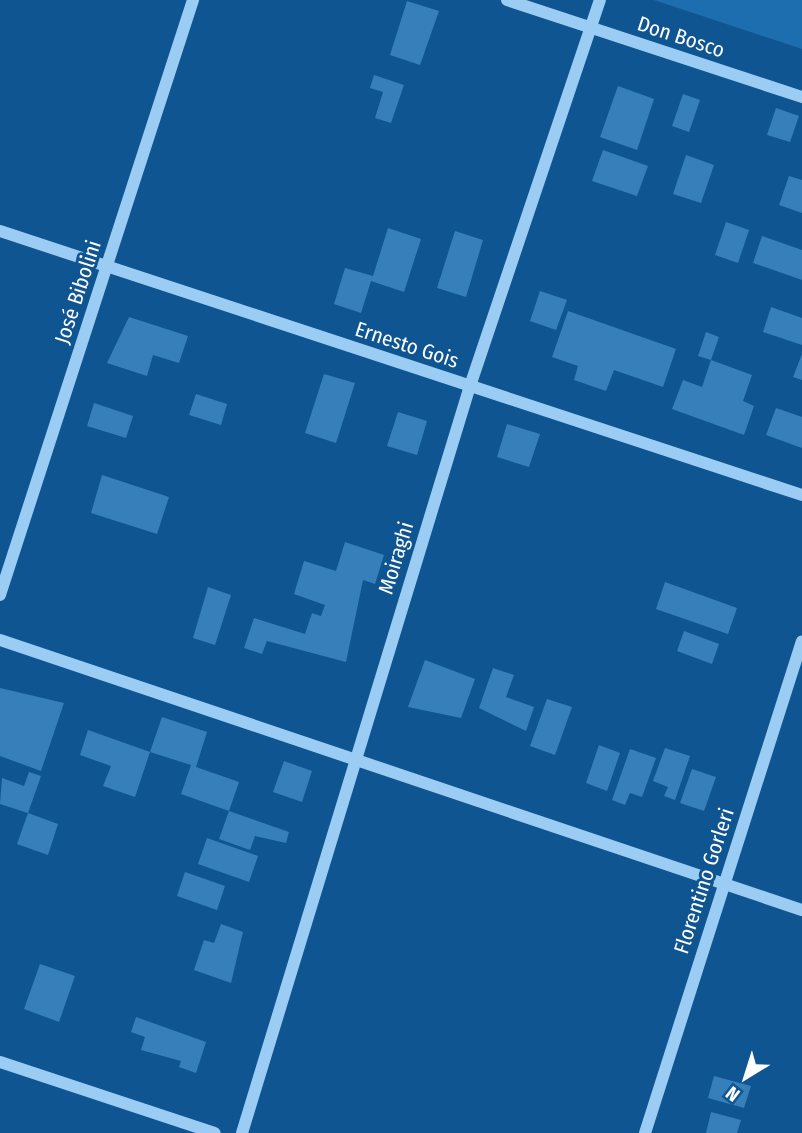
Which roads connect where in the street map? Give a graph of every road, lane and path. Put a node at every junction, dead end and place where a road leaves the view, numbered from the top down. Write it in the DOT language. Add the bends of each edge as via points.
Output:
graph roads {
  1 [pos="193,0"];
  2 [pos="507,0"];
  3 [pos="600,0"];
  4 [pos="590,27"];
  5 [pos="802,97"];
  6 [pos="0,231"];
  7 [pos="107,266"];
  8 [pos="470,386"];
  9 [pos="802,495"];
  10 [pos="0,595"];
  11 [pos="0,640"];
  12 [pos="802,641"];
  13 [pos="354,756"];
  14 [pos="722,884"];
  15 [pos="802,910"];
  16 [pos="0,1062"];
  17 [pos="215,1133"];
  18 [pos="242,1133"];
  19 [pos="645,1133"];
  1 -- 7 [label="street, José Bibolini"];
  2 -- 4 [label="street, Don Bosco"];
  3 -- 4 [label="street, Moiraghi"];
  4 -- 5 [label="street, Don Bosco"];
  4 -- 8 [label="street, Moiraghi"];
  6 -- 7 [label="street, Ernesto Gois"];
  7 -- 8 [label="street, Ernesto Gois"];
  7 -- 10 [label="street, José Bibolini"];
  8 -- 9 [label="street, Ernesto Gois"];
  8 -- 13 [label="street, Moiraghi"];
  11 -- 13 [label="street"];
  12 -- 14 [label="street, Florentino Gorleri"];
  13 -- 14 [label="street"];
  13 -- 18 [label="street, Moiraghi"];
  14 -- 15 [label="street"];
  14 -- 19 [label="street, Florentino Gorleri"];
  16 -- 17 [label="street"];
}
